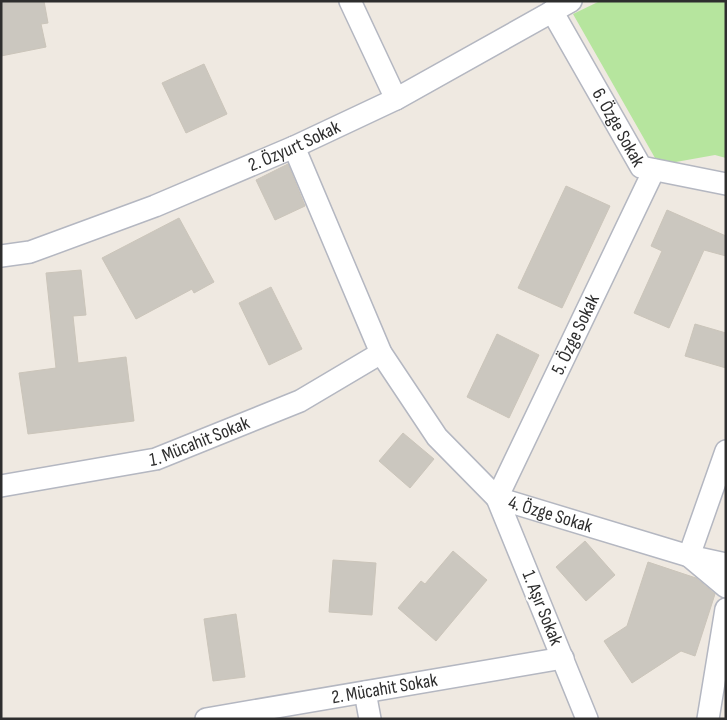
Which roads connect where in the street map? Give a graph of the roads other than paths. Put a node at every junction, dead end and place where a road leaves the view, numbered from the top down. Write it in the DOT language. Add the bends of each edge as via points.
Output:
graph roads {
  1 [pos="350,1"];
  2 [pos="571,1"];
  3 [pos="552,11"];
  4 [pos="396,99"];
  5 [pos="294,147"];
  6 [pos="654,170"];
  7 [pos="726,184"];
  8 [pos="1,256"];
  9 [pos="381,353"];
  10 [pos="726,451"];
  11 [pos="1,486"];
  12 [pos="498,498"];
  13 [pos="689,556"];
  14 [pos="726,564"];
  15 [pos="726,586"];
  16 [pos="726,610"];
  17 [pos="563,658"];
  18 [pos="365,692"];
  19 [pos="206,719"];
  20 [pos="370,719"];
  21 [pos="587,719"];
  22 [pos="708,719"];
  1 -- 4 [label="street"];
  2 -- 3 [label="street, 2. Özyurt Sokak"];
  3 -- 4 [label="street, 2. Özyurt Sokak"];
  3 -- 6 [label="street, 6. Özge Sokak" via="641,167"];
  4 -- 5 [label="street, 2. Özyurt Sokak"];
  5 -- 8 [label="street, 2. Özyurt Sokak" via="155,206 30,252"];
  5 -- 9 [label="street, 4. Özge Sokak"];
  6 -- 7 [label="street, 6. Özge Sokak"];
  6 -- 12 [label="street, 5. Özge Sokak"];
  9 -- 11 [label="street, 1. Mücahit Sokak" via="300,401 156,459"];
  9 -- 12 [label="street, 4. Özge Sokak" via="436,438"];
  10 -- 13 [label="street"];
  12 -- 13 [label="street, 4. Özge Sokak"];
  12 -- 17 [label="street, 1. Aşır Sokak"];
  13 -- 14 [label="street, 4. Özge Sokak"];
  13 -- 15 [label="street"];
  16 -- 22 [label="street"];
  17 -- 18 [label="street, 2. Mücahit Sokak"];
  17 -- 21 [label="street, 1. Aşır Sokak"];
  18 -- 19 [label="street, 2. Mücahit Sokak"];
  18 -- 20 [label="street"];
}
